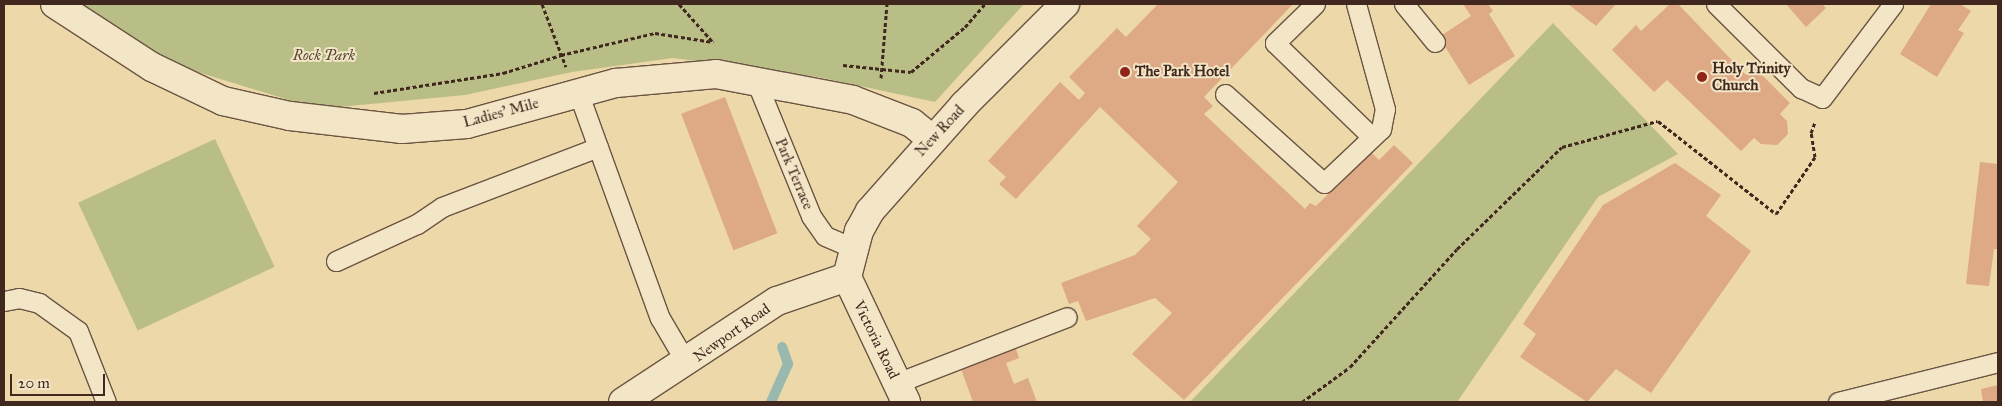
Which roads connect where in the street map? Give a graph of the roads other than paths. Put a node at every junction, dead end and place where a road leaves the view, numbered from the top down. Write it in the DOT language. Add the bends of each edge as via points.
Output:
graph roads {
  1 [pos="55,4"];
  2 [pos="1065,4"];
  3 [pos="1315,4"];
  4 [pos="1404,4"];
  5 [pos="1716,4"];
  6 [pos="1893,4"];
  7 [pos="1362,7"];
  8 [pos="1435,42"];
  9 [pos="756,81"];
  10 [pos="578,92"];
  11 [pos="1225,94"];
  12 [pos="1372,137"];
  13 [pos="932,139"];
  14 [pos="598,147"];
  15 [pos="853,248"];
  16 [pos="336,261"];
  17 [pos="847,277"];
  18 [pos="4,301"];
  19 [pos="1067,317"];
  20 [pos="1998,362"];
  21 [pos="686,364"];
  22 [pos="902,393"];
  23 [pos="106,402"];
  24 [pos="623,402"];
  25 [pos="1838,402"];
  1 -- 10 [label="street, Ladies' Mile" via="152,67 223,101 290,116 411,128 468,124"];
  2 -- 13 [label="street, New Road"];
  3 -- 12 [label="lane" via="1275,43"];
  4 -- 8 [label="lane"];
  5 -- 6 [label="lane" via="1802,88 1822,98"];
  7 -- 12 [label="lane" via="1384,95 1381,129"];
  9 -- 10 [label="street, Ladies' Mile" via="716,74 664,76"];
  9 -- 13 [label="street, Ladies' Mile" via="816,91 879,109 912,123"];
  9 -- 15 [label="lane, Park Terrace" via="811,216 825,236"];
  10 -- 14 [label="lane"];
  11 -- 12 [label="lane" via="1324,183"];
  13 -- 15 [label="street, New Road" via="870,211"];
  14 -- 16 [label="lane" via="442,207 418,224"];
  14 -- 21 [label="lane" via="660,318"];
  15 -- 17 [label="street, New Road"];
  17 -- 21 [label="street, Newport Road" via="777,301"];
  17 -- 22 [label="street, Victoria Road"];
  18 -- 23 [label="lane" via="19,298 39,303 78,332"];
  19 -- 22 [label="lane"];
  20 -- 25 [label="lane"];
  21 -- 24 [label="street, Newport Road"];
}
